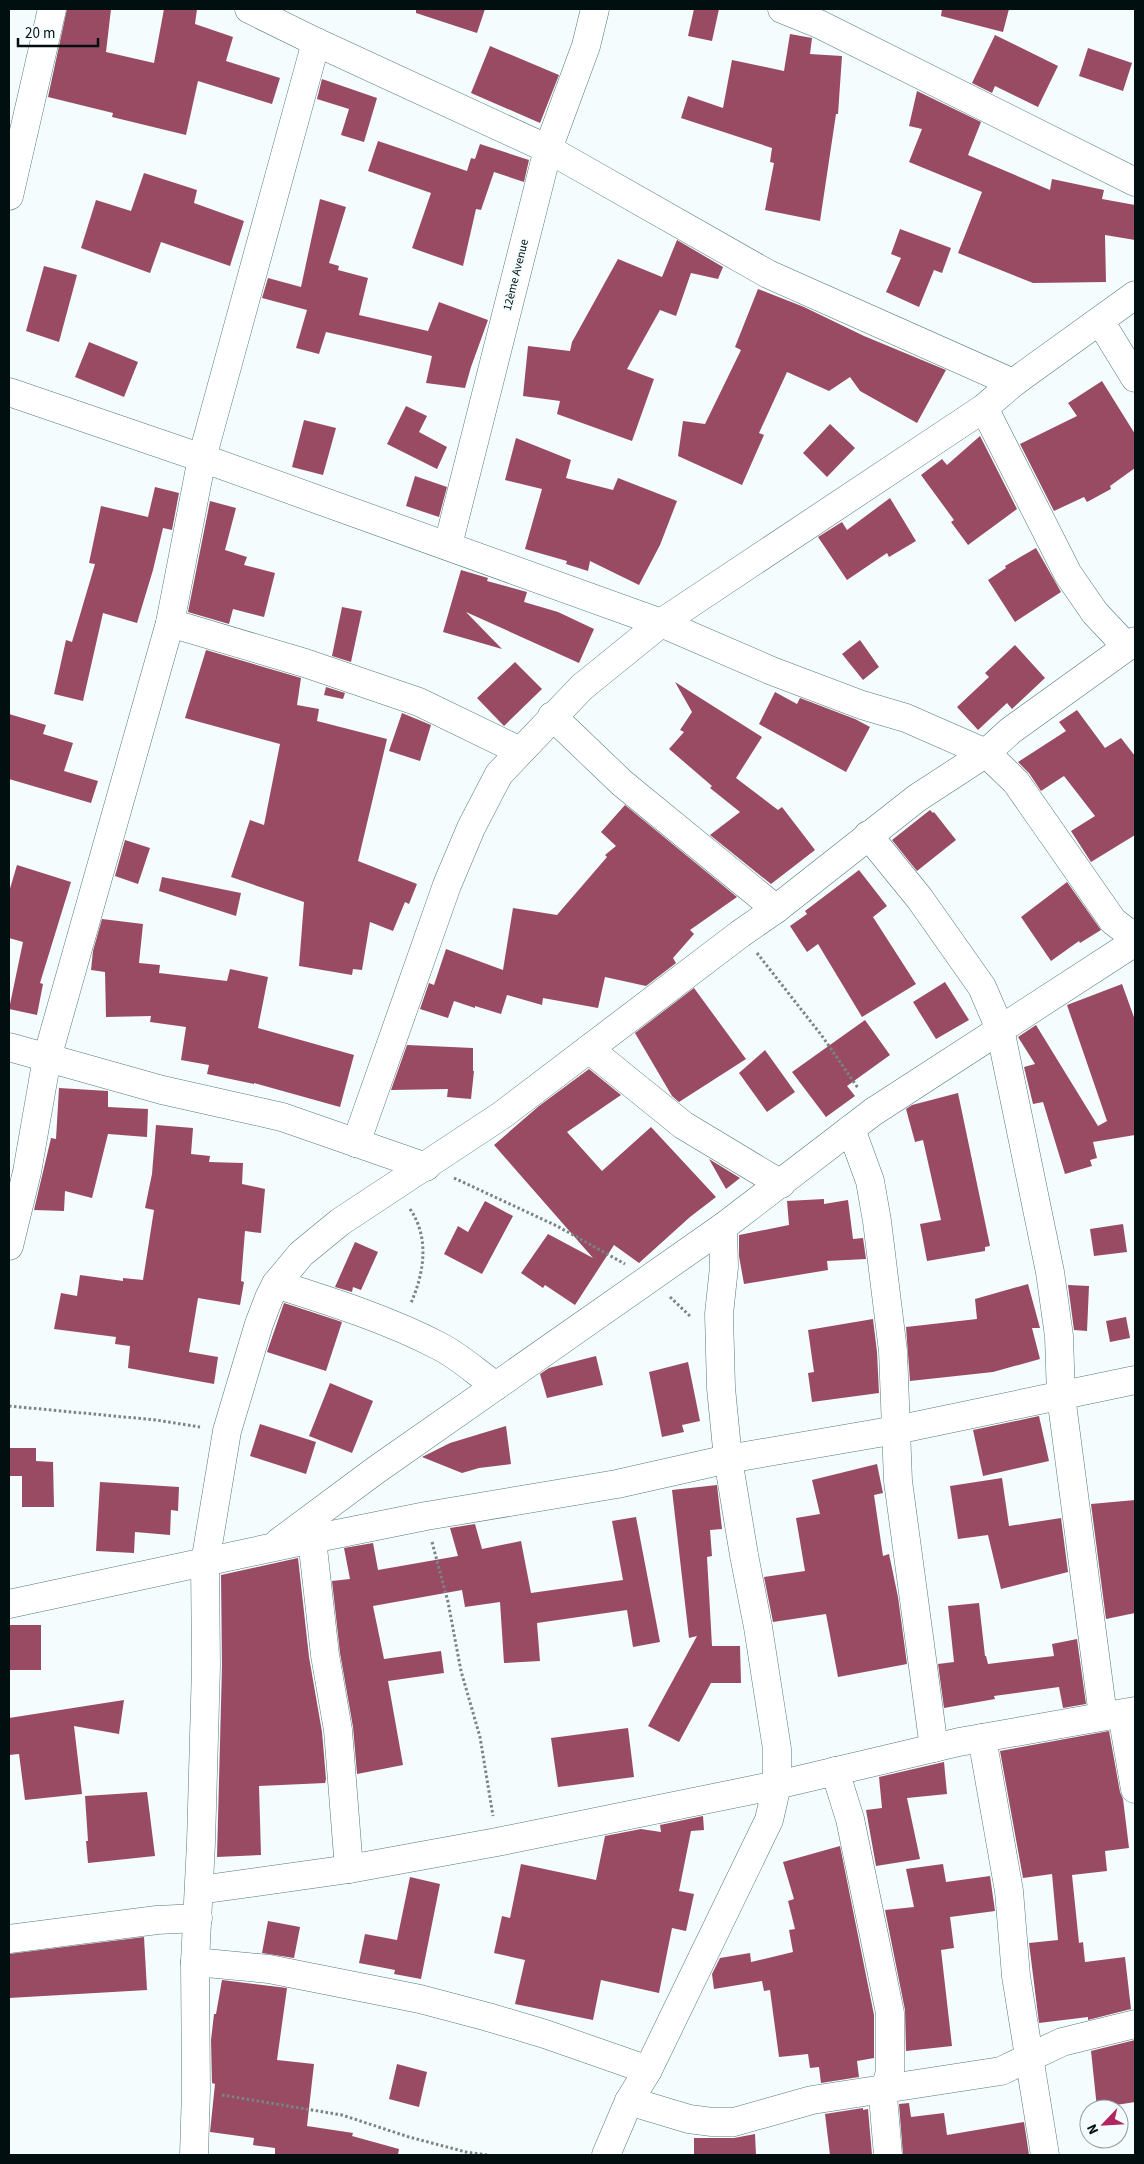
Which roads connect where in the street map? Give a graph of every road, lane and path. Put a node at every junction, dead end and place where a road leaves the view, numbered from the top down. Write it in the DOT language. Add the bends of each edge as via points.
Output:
graph roads {
  1 [pos="52,9"];
  2 [pos="249,9"];
  3 [pos="595,9"];
  4 [pos="782,9"];
  5 [pos="316,42"];
  6 [pos="548,149"];
  7 [pos="1135,182"];
  8 [pos="9,196"];
  9 [pos="1135,295"];
  10 [pos="1100,321"];
  11 [pos="1135,378"];
  12 [pos="1013,382"];
  13 [pos="9,392"];
  14 [pos="984,408"];
  15 [pos="202,458"];
  16 [pos="448,545"];
  17 [pos="170,623"];
  18 [pos="661,623"];
  19 [pos="1130,644"];
  20 [pos="552,716"];
  21 [pos="520,751"];
  22 [pos="986,752"];
  23 [pos="868,835"];
  24 [pos="776,909"];
  25 [pos="740,934"];
  26 [pos="1135,940"];
  27 [pos="1000,1029"];
  28 [pos="9,1047"];
  29 [pos="589,1049"];
  30 [pos="47,1058"];
  31 [pos="873,1112"];
  32 [pos="851,1128"];
  33 [pos="356,1143"];
  34 [pos="426,1167"];
  35 [pos="781,1184"];
  36 [pos="390,1190"];
  37 [pos="723,1227"];
  38 [pos="9,1246"];
  39 [pos="648,1278"];
  40 [pos="276,1284"];
  41 [pos="400,1327"];
  42 [pos="721,1355"];
  43 [pos="1135,1380"];
  44 [pos="496,1386"];
  45 [pos="1061,1396"];
  46 [pos="9,1406"];
  47 [pos="896,1430"];
  48 [pos="227,1432"];
  49 [pos="728,1459"];
  50 [pos="426,1516"];
  51 [pos="312,1539"];
  52 [pos="270,1548"];
  53 [pos="205,1563"];
  54 [pos="9,1604"];
  55 [pos="1120,1714"];
  56 [pos="982,1738"];
  57 [pos="934,1748"];
  58 [pos="835,1771"];
  59 [pos="777,1785"];
  60 [pos="1135,1788"];
  61 [pos="497,1842"];
  62 [pos="349,1869"];
  63 [pos="199,1890"];
  64 [pos="198,1918"];
  65 [pos="9,1939"];
  66 [pos="195,1962"];
  67 [pos="1135,2024"];
  68 [pos="1029,2057"];
  69 [pos="648,2070"];
  70 [pos="885,2088"];
  71 [pos="196,2090"];
  72 [pos="629,2101"];
  73 [pos="194,2155"];
  74 [pos="486,2155"];
  75 [pos="606,2155"];
  76 [pos="888,2155"];
  77 [pos="1044,2155"];
  1 -- 8 [label="street"];
  2 -- 5 [label="street"];
  3 -- 6 [label="street, 12ème Avenue" via="586,46"];
  4 -- 7 [label="street" via="828,28"];
  5 -- 6 [label="street"];
  5 -- 15 [label="street"];
  6 -- 12 [label="street" via="768,274"];
  6 -- 16 [label="street, 12ème Avenue"];
  9 -- 10 [label="street"];
  10 -- 11 [label="street"];
  10 -- 12 [label="street"];
  12 -- 14 [label="street"];
  13 -- 15 [label="street"];
  14 -- 18 [label="street"];
  14 -- 19 [label="street" via="1068,574 1095,613"];
  15 -- 16 [label="street"];
  15 -- 17 [label="street"];
  16 -- 18 [label="street"];
  17 -- 21 [label="street" via="305,663 420,702"];
  17 -- 30 [label="street"];
  18 -- 20 [label="street" via="582,687"];
  18 -- 22 [label="street" via="772,671 906,718"];
  19 -- 22 [label="street"];
  20 -- 21 [label="street"];
  20 -- 24 [label="street" via="622,783"];
  21 -- 33 [label="street" via="499,774 454,868"];
  22 -- 23 [label="street"];
  22 -- 26 [label="street" via="1016,782 1113,921"];
  23 -- 24 [label="street"];
  23 -- 27 [label="street" via="920,899 982,987"];
  24 -- 25 [label="street"];
  25 -- 29 [label="street"];
  25 -- 31 [label="path" via="769,965"];
  26 -- 27 [label="street"];
  27 -- 31 [label="street"];
  27 -- 45 [label="street" via="1050,1272"];
  28 -- 30 [label="street"];
  29 -- 34 [label="street"];
  29 -- 35 [label="street" via="683,1125"];
  30 -- 33 [label="street" via="162,1090 282,1117"];
  30 -- 38 [label="street" via="27,1172"];
  31 -- 32 [label="street"];
  32 -- 35 [label="street"];
  32 -- 47 [label="street" via="870,1181 877,1221 893,1351"];
  33 -- 34 [label="street"];
  34 -- 36 [label="street"];
  34 -- 39 [label="path" via="557,1226"];
  35 -- 37 [label="street"];
  36 -- 40 [label="street" via="340,1222 301,1254"];
  36 -- 41 [label="path" via="400,1195 413,1214 424,1254 422,1275"];
  37 -- 39 [label="street"];
  37 -- 42 [label="street" via="724,1266 719,1314"];
  39 -- 42 [label="path" via="683,1308"];
  39 -- 44 [label="street"];
  40 -- 41 [label="street"];
  40 -- 48 [label="street" via="259,1324"];
  41 -- 44 [label="street" via="441,1347"];
  42 -- 49 [label="street"];
  43 -- 45 [label="street"];
  44 -- 52 [label="street"];
  45 -- 47 [label="street"];
  45 -- 55 [label="street"];
  46 -- 48 [label="path" via="156,1420"];
  47 -- 49 [label="street"];
  47 -- 57 [label="street" via="898,1481"];
  48 -- 53 [label="street"];
  49 -- 50 [label="street" via="617,1484"];
  49 -- 59 [label="street" via="777,1749"];
  50 -- 51 [label="street"];
  50 -- 61 [label="path" via="480,1737"];
  51 -- 52 [label="street"];
  51 -- 62 [label="street" via="325,1655 338,1730"];
  52 -- 53 [label="street"];
  53 -- 54 [label="street"];
  53 -- 63 [label="street" via="206,1666"];
  55 -- 56 [label="street"];
  55 -- 60 [label="street"];
  56 -- 57 [label="street"];
  56 -- 68 [label="street" via="1009,1891 1016,1976"];
  57 -- 58 [label="street"];
  58 -- 59 [label="street"];
  58 -- 70 [label="street" via="850,1819 890,2013 890,2072"];
  59 -- 61 [label="street"];
  59 -- 69 [label="street" via="769,1820"];
  61 -- 62 [label="street"];
  62 -- 63 [label="street"];
  63 -- 64 [label="street"];
  64 -- 65 [label="street" via="157,1920"];
  64 -- 66 [label="street"];
  66 -- 69 [label="street" via="269,1969 420,1999 526,2028"];
  66 -- 71 [label="street"];
  67 -- 68 [label="street" via="1062,2042"];
  68 -- 70 [label="street" via="1001,2071"];
  68 -- 77 [label="street"];
  69 -- 72 [label="street"];
  70 -- 72 [label="street" via="812,2100 734,2122 689,2119"];
  70 -- 76 [label="street"];
  71 -- 73 [label="street"];
  71 -- 74 [label="path" via="342,2115 409,2137"];
  72 -- 75 [label="street"];
}
